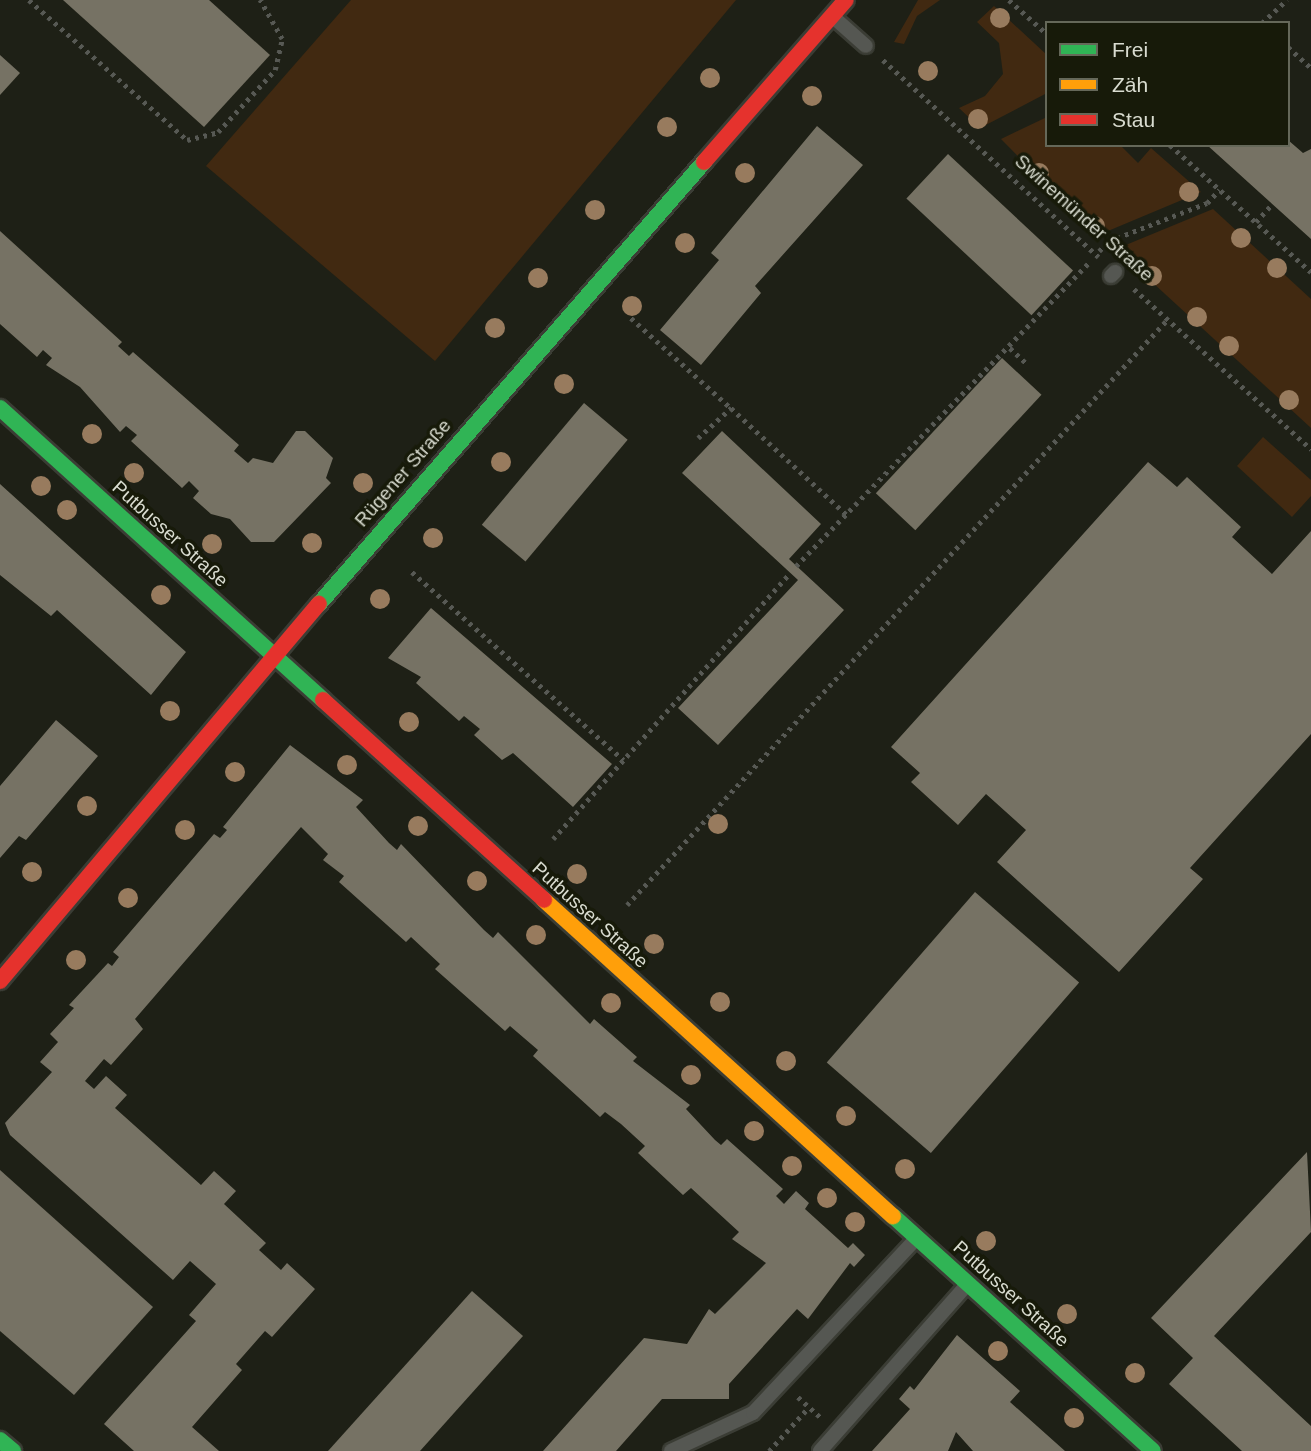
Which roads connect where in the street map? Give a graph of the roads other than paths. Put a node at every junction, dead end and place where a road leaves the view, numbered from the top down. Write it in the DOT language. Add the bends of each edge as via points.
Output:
graph roads {
  1 [pos="846,0"];
  2 [pos="831,16"];
  3 [pos="866,46"];
  4 [pos="0,408"];
  5 [pos="273,657"];
  6 [pos="0,981"];
  7 [pos="917,1238"];
  8 [pos="968,1284"];
  9 [pos="0,1440"];
  10 [pos="13,1451"];
  11 [pos="671,1451"];
  12 [pos="820,1451"];
  13 [pos="1153,1451"];
  1 -- 2 [label="street, Rügener Straße"];
  2 -- 3 [label="lane"];
  2 -- 5 [label="street, Rügener Straße"];
  4 -- 5 [label="street, Putbusser Straße"];
  5 -- 6 [label="street, Rügener Straße"];
  5 -- 7 [label="street, Putbusser Straße"];
  7 -- 8 [label="street, Putbusser Straße"];
  7 -- 11 [label="lane" via="782,1382 730,1428"];
  8 -- 12 [label="lane"];
  8 -- 13 [label="street, Putbusser Straße"];
  9 -- 10 [label="street"];
}
